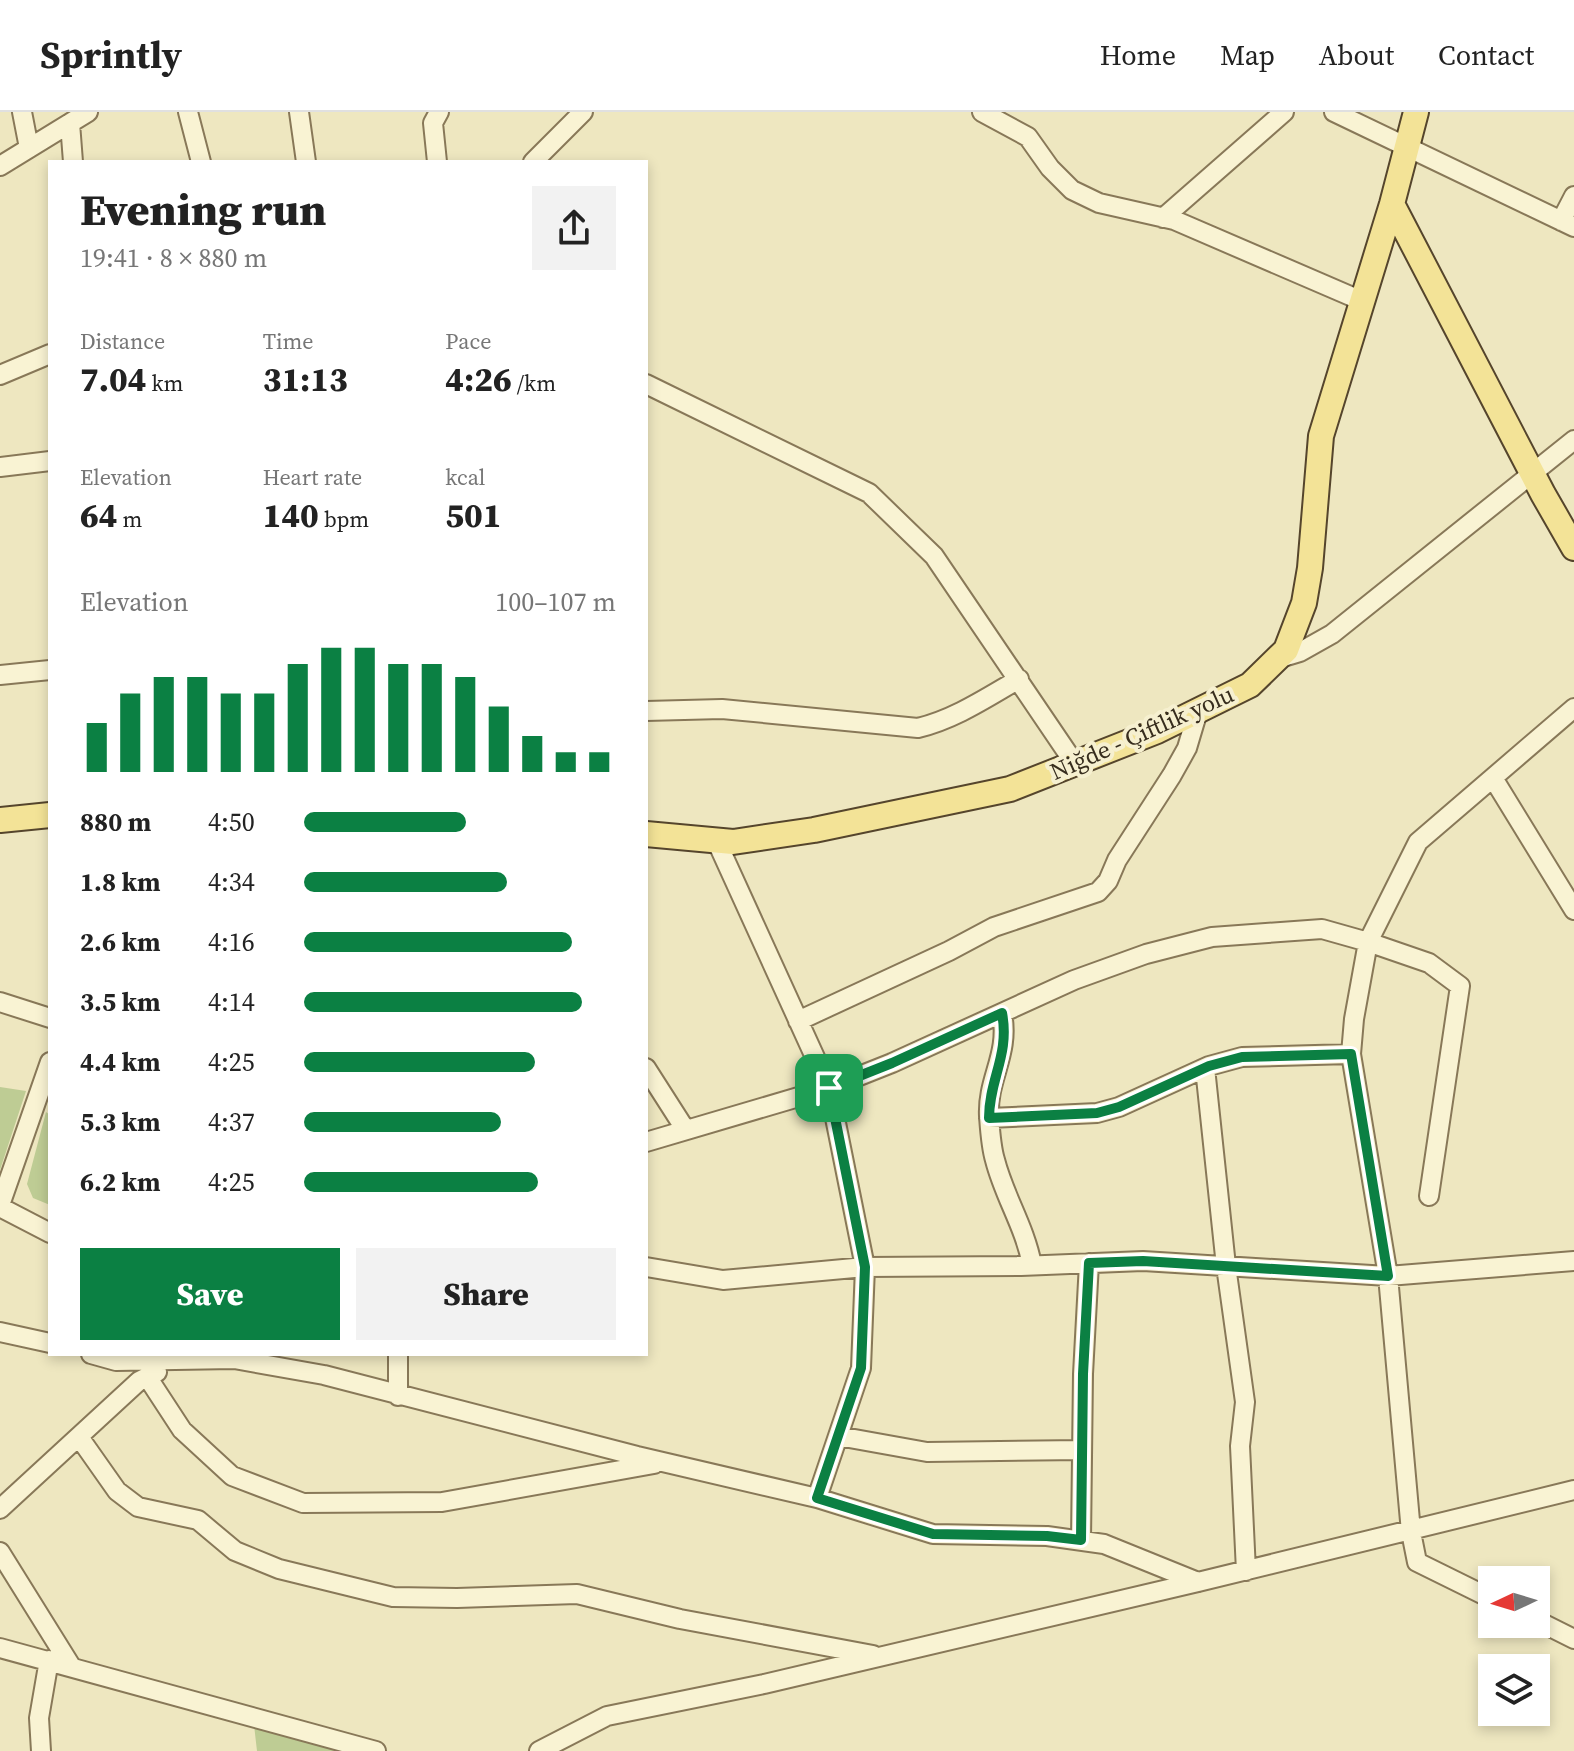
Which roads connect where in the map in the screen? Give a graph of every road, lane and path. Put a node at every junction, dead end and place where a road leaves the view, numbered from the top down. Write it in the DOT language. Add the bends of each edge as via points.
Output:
graph roads {
  1 [pos="22,112"];
  2 [pos="88,112"];
  3 [pos="188,112"];
  4 [pos="299,112"];
  5 [pos="439,112"];
  6 [pos="583,112"];
  7 [pos="982,112"];
  8 [pos="1284,112"];
  9 [pos="1334,112"];
  10 [pos="1416,112"];
  11 [pos="1013,120"];
  12 [pos="70,123"];
  13 [pos="29,148"];
  14 [pos="1407,149"];
  15 [pos="73,160"];
  16 [pos="200,160"];
  17 [pos="306,160"];
  18 [pos="437,160"];
  19 [pos="535,160"];
  20 [pos="0,166"];
  21 [pos="1396,187"];
  22 [pos="1574,196"];
  23 [pos="1163,218"];
  24 [pos="1568,224"];
  25 [pos="1362,301"];
  26 [pos="48,355"];
  27 [pos="0,375"];
  28 [pos="648,385"];
  29 [pos="1574,440"];
  30 [pos="48,461"];
  31 [pos="0,467"];
  32 [pos="1538,469"];
  33 [pos="1574,516"];
  34 [pos="1574,548"];
  35 [pos="1277,659"];
  36 [pos="48,670"];
  37 [pos="0,675"];
  38 [pos="1019,679"];
  39 [pos="1574,708"];
  40 [pos="648,711"];
  41 [pos="1198,711"];
  42 [pos="1075,764"];
  43 [pos="1493,778"];
  44 [pos="48,815"];
  45 [pos="0,820"];
  46 [pos="648,834"];
  47 [pos="716,840"];
  48 [pos="1574,910"];
  49 [pos="1368,942"];
  50 [pos="0,1002"];
  51 [pos="1002,1013"];
  52 [pos="48,1017"];
  53 [pos="798,1021"];
  54 [pos="1351,1054"];
  55 [pos="48,1068"];
  56 [pos="1205,1068"];
  57 [pos="648,1071"];
  58 [pos="829,1088"];
  59 [pos="989,1118"];
  60 [pos="685,1129"];
  61 [pos="648,1141"];
  62 [pos="1429,1196"];
  63 [pos="0,1206"];
  64 [pos="48,1232"];
  65 [pos="1574,1261"];
  66 [pos="1089,1263"];
  67 [pos="1032,1265"];
  68 [pos="1226,1266"];
  69 [pos="648,1267"];
  70 [pos="865,1267"];
  71 [pos="1388,1276"];
  72 [pos="0,1332"];
  73 [pos="48,1343"];
  74 [pos="98,1356"];
  75 [pos="180,1356"];
  76 [pos="398,1356"];
  77 [pos="148,1378"];
  78 [pos="398,1396"];
  79 [pos="838,1436"];
  80 [pos="79,1437"];
  81 [pos="1082,1450"];
  82 [pos="664,1462"];
  83 [pos="1574,1490"];
  84 [pos="817,1498"];
  85 [pos="0,1509"];
  86 [pos="1411,1532"];
  87 [pos="1081,1540"];
  88 [pos="0,1552"];
  89 [pos="1246,1571"];
  90 [pos="1198,1582"];
  91 [pos="1478,1592"];
  92 [pos="1550,1627"];
  93 [pos="1574,1639"];
  94 [pos="0,1648"];
  95 [pos="880,1657"];
  96 [pos="49,1660"];
  97 [pos="71,1666"];
  98 [pos="575,1742"];
  99 [pos="41,1751"];
  100 [pos="376,1751"];
  101 [pos="539,1751"];
  1 -- 13 [label="street"];
  2 -- 12 [label="street"];
  3 -- 16 [label="street"];
  4 -- 17 [label="street"];
  5 -- 18 [label="street" via="433,123"];
  6 -- 19 [label="street"];
  7 -- 11 [label="street"];
  8 -- 23 [label="street"];
  9 -- 14 [label="street"];
  10 -- 14 [label="main road, Niğde - Çiftlik yolu"];
  11 -- 23 [label="street" via="1072,190 1099,203"];
  12 -- 13 [label="street"];
  12 -- 15 [label="street"];
  13 -- 20 [label="street"];
  14 -- 21 [label="main road, Niğde - Çiftlik yolu"];
  14 -- 24 [label="street"];
  21 -- 25 [label="main road, Niğde - Çiftlik yolu"];
  21 -- 32 [label="main road"];
  22 -- 24 [label="street"];
  23 -- 25 [label="street"];
  25 -- 35 [label="main road, Niğde - Çiftlik yolu" via="1321,436 1304,603 1286,650"];
  26 -- 27 [label="street"];
  28 -- 38 [label="street" via="869,493 934,556"];
  29 -- 32 [label="street"];
  30 -- 31 [label="street"];
  32 -- 33 [label="main road"];
  32 -- 34 [label="main road"];
  32 -- 35 [label="street" via="1332,634"];
  35 -- 41 [label="main road, Niğde - Çiftlik yolu" via="1250,685"];
  36 -- 37 [label="street"];
  38 -- 40 [label="street" via="953,717 918,728 722,709"];
  38 -- 42 [label="street"];
  39 -- 43 [label="street"];
  41 -- 42 [label="main road, Niğde - Çiftlik yolu"];
  41 -- 53 [label="street" via="1187,748 1098,892 994,927"];
  42 -- 47 [label="main road, Niğde - Çiftlik yolu" via="1010,789 814,830"];
  43 -- 48 [label="street"];
  43 -- 49 [label="street" via="1418,842"];
  44 -- 45 [label="main road"];
  46 -- 47 [label="main road, Niğde - Çiftlik yolu"];
  47 -- 53 [label="street"];
  49 -- 51 [label="street" via="1322,929 1212,937 1074,980"];
  49 -- 54 [label="street"];
  49 -- 62 [label="street" via="1429,963 1460,986"];
  50 -- 52 [label="street"];
  51 -- 58 [label="street"];
  51 -- 59 [label="street" via="1003,1053 989,1098"];
  53 -- 58 [label="street"];
  54 -- 56 [label="street" via="1242,1057"];
  54 -- 71 [label="street"];
  55 -- 63 [label="street"];
  56 -- 59 [label="street" via="1097,1113"];
  56 -- 68 [label="street"];
  57 -- 60 [label="street"];
  58 -- 60 [label="street"];
  58 -- 70 [label="street"];
  59 -- 67 [label="street" via="994,1160"];
  60 -- 61 [label="street"];
  63 -- 64 [label="street"];
  65 -- 71 [label="street"];
  66 -- 67 [label="street"];
  66 -- 68 [label="street"];
  66 -- 81 [label="street"];
  67 -- 70 [label="street"];
  68 -- 71 [label="street"];
  68 -- 89 [label="street" via="1245,1402 1240,1446"];
  69 -- 70 [label="street" via="723,1280"];
  70 -- 79 [label="street" via="861,1368"];
  71 -- 86 [label="street"];
  72 -- 73 [label="street"];
  74 -- 75 [label="street" via="116,1361"];
  75 -- 77 [label="street"];
  75 -- 78 [label="street" via="234,1359 324,1375"];
  76 -- 78 [label="street"];
  77 -- 80 [label="street"];
  77 -- 82 [label="street" via="182,1430 232,1476 303,1503 442,1502"];
  78 -- 82 [label="street"];
  79 -- 81 [label="street" via="927,1452"];
  79 -- 84 [label="street"];
  80 -- 85 [label="street"];
  80 -- 95 [label="street" via="117,1491 138,1507 198,1520 235,1551 279,1569 393,1597 577,1594"];
  81 -- 87 [label="street"];
  82 -- 84 [label="street"];
  83 -- 86 [label="street"];
  84 -- 87 [label="street" via="933,1534"];
  86 -- 89 [label="street"];
  86 -- 91 [label="street" via="1417,1562"];
  87 -- 90 [label="street" via="1104,1544"];
  88 -- 97 [label="street"];
  89 -- 90 [label="street"];
  90 -- 95 [label="street"];
  92 -- 93 [label="street"];
  94 -- 96 [label="street"];
  95 -- 98 [label="street" via="607,1716"];
  96 -- 97 [label="street"];
  96 -- 99 [label="street" via="39,1718"];
  97 -- 100 [label="street"];
  98 -- 101 [label="street"];
}
